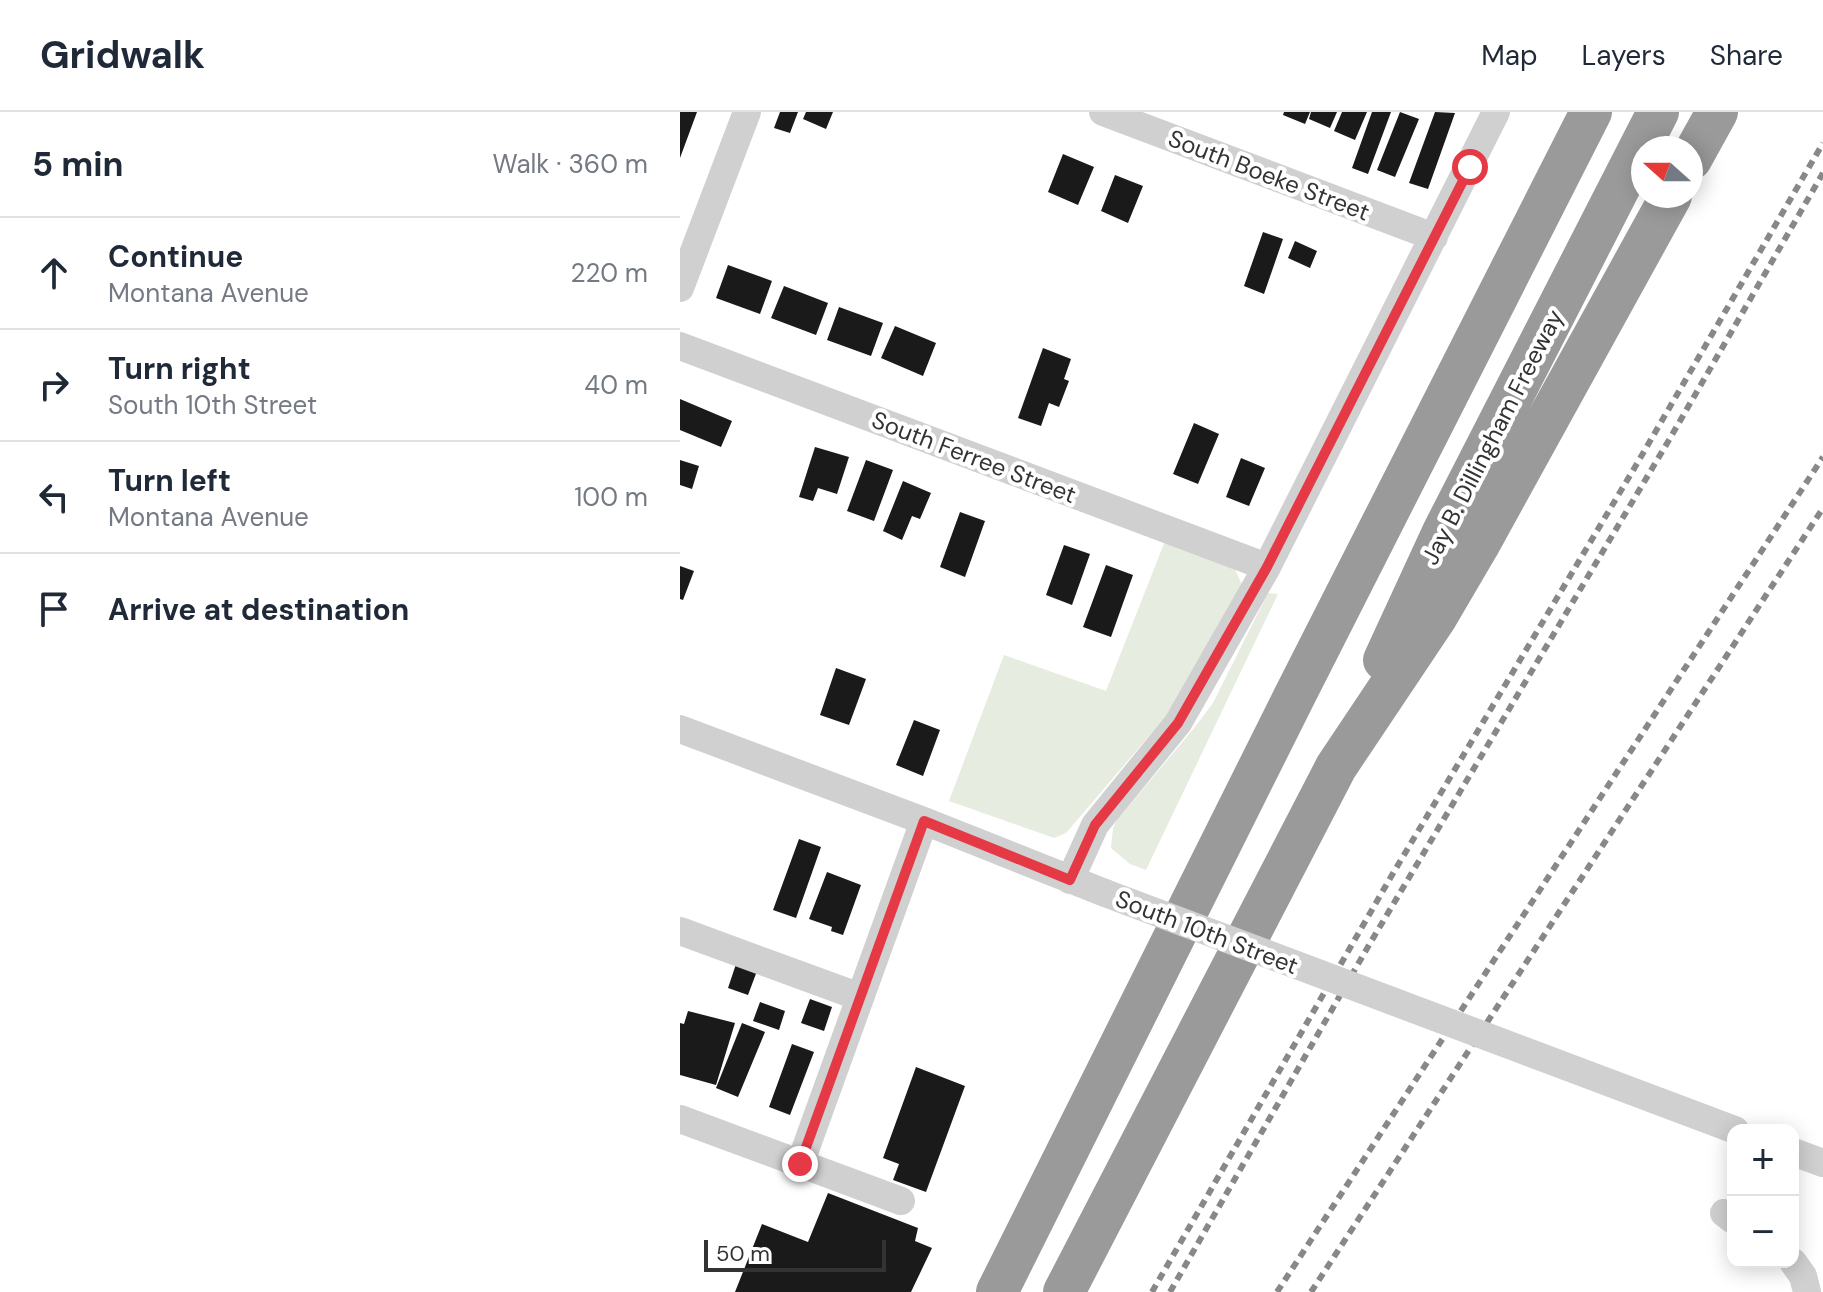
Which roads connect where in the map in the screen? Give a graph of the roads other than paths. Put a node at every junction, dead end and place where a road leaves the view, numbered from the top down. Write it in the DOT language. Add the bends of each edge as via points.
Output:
graph roads {
  1 [pos="747,112"];
  2 [pos="1103,112"];
  3 [pos="1496,112"];
  4 [pos="1591,112"];
  5 [pos="1658,112"];
  6 [pos="1717,112"];
  7 [pos="1703,137"];
  8 [pos="1664,208"];
  9 [pos="1434,237"];
  10 [pos="680,288"];
  11 [pos="680,346"];
  12 [pos="1267,567"];
  13 [pos="680,729"];
  14 [pos="1336,767"];
  15 [pos="924,821"];
  16 [pos="1070,880"];
  17 [pos="680,931"];
  18 [pos="860,997"];
  19 [pos="680,1119"];
  20 [pos="1727,1127"];
  21 [pos="1799,1154"];
  22 [pos="1823,1163"];
  23 [pos="800,1164"];
  24 [pos="901,1201"];
  25 [pos="1797,1268"];
  26 [pos="997,1292"];
  27 [pos="1064,1292"];
  28 [pos="1807,1292"];
  1 -- 10 [label="street"];
  2 -- 9 [label="street, South Boeke Street"];
  3 -- 9 [label="street"];
  4 -- 26 [label="highway"];
  5 -- 14 [label="highway, Jay B. Dillingham Freeway" via="1443,532"];
  6 -- 7 [label="highway"];
  8 -- 14 [label="highway" via="1437,616"];
  9 -- 12 [label="street"];
  11 -- 12 [label="street, South Ferree Street"];
  12 -- 16 [label="street" via="1178,723 1095,825"];
  13 -- 15 [label="street, South 10th Street"];
  14 -- 27 [label="highway"];
  15 -- 16 [label="street, South 10th Street"];
  15 -- 18 [label="street"];
  16 -- 20 [label="street, South 10th Street, bridge"];
  17 -- 18 [label="street"];
  18 -- 23 [label="street"];
  19 -- 23 [label="street"];
  21 -- 22 [label="street"];
  23 -- 24 [label="street"];
  25 -- 28 [label="street"];
}
